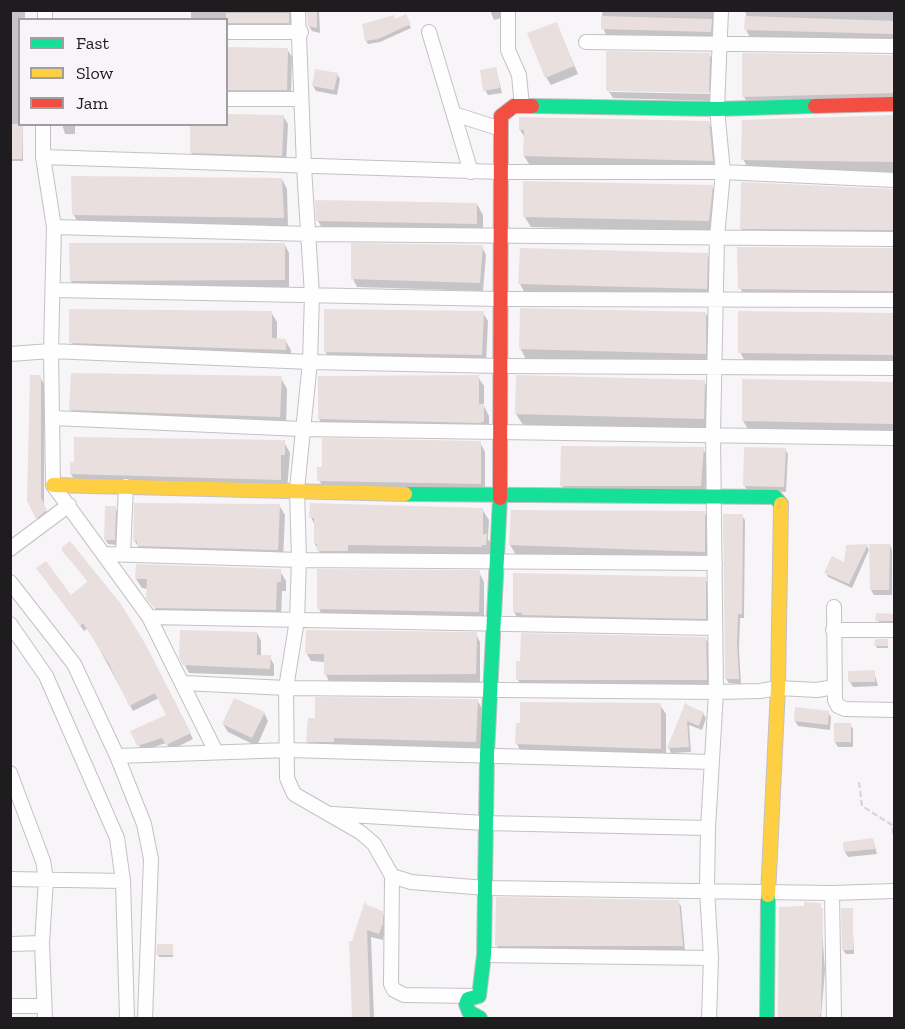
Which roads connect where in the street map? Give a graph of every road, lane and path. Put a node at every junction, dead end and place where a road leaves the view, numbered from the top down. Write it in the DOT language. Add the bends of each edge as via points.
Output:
graph roads {
  1 [pos="298,10"];
  2 [pos="508,10"];
  3 [pos="721,10"];
  4 [pos="228,32"];
  5 [pos="301,32"];
  6 [pos="429,32"];
  7 [pos="586,42"];
  8 [pos="720,45"];
  9 [pos="894,46"];
  10 [pos="228,99"];
  11 [pos="301,99"];
  12 [pos="894,104"];
  13 [pos="522,106"];
  14 [pos="717,109"];
  15 [pos="454,114"];
  16 [pos="43,126"];
  17 [pos="501,129"];
  18 [pos="43,157"];
  19 [pos="304,167"];
  20 [pos="471,172"];
  21 [pos="500,172"];
  22 [pos="723,172"];
  23 [pos="894,180"];
  24 [pos="54,227"];
  25 [pos="309,234"];
  26 [pos="502,235"];
  27 [pos="717,237"];
  28 [pos="894,239"];
  29 [pos="54,290"];
  30 [pos="312,295"];
  31 [pos="499,299"];
  32 [pos="718,299"];
  33 [pos="894,300"];
  34 [pos="51,351"];
  35 [pos="10,354"];
  36 [pos="310,362"];
  37 [pos="501,366"];
  38 [pos="894,368"];
  39 [pos="715,369"];
  40 [pos="52,418"];
  41 [pos="301,429"];
  42 [pos="500,431"];
  43 [pos="713,434"];
  44 [pos="894,438"];
  45 [pos="53,485"];
  46 [pos="126,486"];
  47 [pos="297,489"];
  48 [pos="500,497"];
  49 [pos="715,497"];
  50 [pos="69,505"];
  51 [pos="10,549"];
  52 [pos="105,554"];
  53 [pos="123,554"];
  54 [pos="300,560"];
  55 [pos="496,561"];
  56 [pos="715,563"];
  57 [pos="10,582"];
  58 [pos="834,607"];
  59 [pos="149,617"];
  60 [pos="297,620"];
  61 [pos="10,624"];
  62 [pos="494,624"];
  63 [pos="715,628"];
  64 [pos="833,630"];
  65 [pos="894,630"];
  66 [pos="184,683"];
  67 [pos="834,687"];
  68 [pos="286,688"];
  69 [pos="778,688"];
  70 [pos="492,689"];
  71 [pos="716,692"];
  72 [pos="894,710"];
  73 [pos="288,750"];
  74 [pos="216,752"];
  75 [pos="487,754"];
  76 [pos="117,756"];
  77 [pos="710,762"];
  78 [pos="10,773"];
  79 [pos="859,782"];
  80 [pos="10,812"];
  81 [pos="25,812"];
  82 [pos="330,814"];
  83 [pos="485,823"];
  84 [pos="708,828"];
  85 [pos="894,838"];
  86 [pos="392,876"];
  87 [pos="10,879"];
  88 [pos="46,879"];
  89 [pos="123,881"];
  90 [pos="486,888"];
  91 [pos="707,890"];
  92 [pos="894,891"];
  93 [pos="768,892"];
  94 [pos="832,893"];
  95 [pos="10,944"];
  96 [pos="42,944"];
  97 [pos="484,955"];
  98 [pos="711,958"];
  99 [pos="479,996"];
  100 [pos="10,1006"];
  101 [pos="44,1012"];
  102 [pos="127,1018"];
  103 [pos="145,1018"];
  104 [pos="480,1018"];
  105 [pos="709,1018"];
  106 [pos="767,1018"];
  107 [pos="834,1018"];
  1 -- 5 [label="street"];
  2 -- 13 [label="street" via="508,50 519,75"];
  3 -- 8 [label="street"];
  4 -- 5 [label="street"];
  5 -- 11 [label="street"];
  6 -- 15 [label="street"];
  7 -- 8 [label="street"];
  8 -- 9 [label="street"];
  8 -- 14 [label="street"];
  10 -- 11 [label="street"];
  11 -- 19 [label="street"];
  12 -- 14 [label="street"];
  13 -- 14 [label="street"];
  13 -- 17 [label="street" via="507,109 501,116"];
  14 -- 22 [label="street"];
  15 -- 17 [label="street"];
  15 -- 20 [label="street"];
  16 -- 18 [label="street"];
  17 -- 21 [label="street"];
  18 -- 19 [label="street"];
  18 -- 24 [label="street"];
  19 -- 20 [label="street"];
  19 -- 25 [label="street"];
  20 -- 21 [label="street"];
  21 -- 22 [label="street"];
  21 -- 26 [label="street"];
  22 -- 23 [label="street"];
  22 -- 27 [label="street"];
  24 -- 25 [label="street"];
  24 -- 29 [label="street"];
  25 -- 26 [label="street"];
  25 -- 30 [label="street"];
  26 -- 27 [label="street"];
  26 -- 31 [label="street"];
  27 -- 28 [label="street"];
  27 -- 32 [label="street"];
  29 -- 30 [label="street"];
  29 -- 34 [label="street"];
  30 -- 31 [label="street"];
  30 -- 36 [label="street"];
  31 -- 32 [label="street"];
  31 -- 37 [label="street"];
  32 -- 33 [label="street"];
  32 -- 39 [label="street"];
  34 -- 35 [label="street"];
  34 -- 36 [label="street"];
  34 -- 40 [label="street"];
  36 -- 37 [label="street"];
  36 -- 41 [label="street"];
  37 -- 39 [label="street"];
  37 -- 42 [label="street"];
  38 -- 39 [label="street"];
  39 -- 43 [label="street"];
  40 -- 41 [label="street"];
  40 -- 45 [label="street"];
  41 -- 42 [label="street"];
  41 -- 47 [label="street"];
  42 -- 43 [label="street"];
  42 -- 48 [label="street"];
  43 -- 44 [label="street"];
  43 -- 49 [label="street"];
  45 -- 46 [label="street"];
  45 -- 50 [label="street"];
  46 -- 47 [label="street"];
  46 -- 53 [label="street"];
  47 -- 48 [label="street"];
  47 -- 54 [label="street"];
  48 -- 49 [label="street"];
  48 -- 55 [label="street"];
  49 -- 56 [label="street"];
  49 -- 69 [label="street" via="775,497 781,503"];
  50 -- 51 [label="street"];
  50 -- 52 [label="street"];
  52 -- 53 [label="street"];
  52 -- 59 [label="street"];
  53 -- 54 [label="street"];
  54 -- 55 [label="street"];
  54 -- 60 [label="street"];
  55 -- 56 [label="street"];
  55 -- 62 [label="street"];
  56 -- 63 [label="street"];
  57 -- 76 [label="street" via="74,664"];
  58 -- 64 [label="street"];
  59 -- 60 [label="street"];
  59 -- 66 [label="street"];
  60 -- 62 [label="street"];
  60 -- 68 [label="street"];
  61 -- 89 [label="street" via="46,676 117,838"];
  62 -- 63 [label="street"];
  62 -- 70 [label="street"];
  63 -- 71 [label="street"];
  64 -- 65 [label="street"];
  64 -- 67 [label="street"];
  66 -- 68 [label="street"];
  66 -- 74 [label="street"];
  67 -- 69 [label="street"];
  67 -- 72 [label="street" via="838,706 845,709"];
  68 -- 70 [label="street"];
  68 -- 73 [label="street"];
  69 -- 71 [label="street"];
  69 -- 93 [label="street"];
  70 -- 71 [label="street"];
  70 -- 75 [label="street"];
  71 -- 77 [label="street"];
  73 -- 74 [label="street"];
  73 -- 75 [label="street"];
  73 -- 82 [label="street" via="288,786 294,794"];
  74 -- 76 [label="street"];
  75 -- 77 [label="street"];
  75 -- 83 [label="street"];
  76 -- 103 [label="street" via="144,824 151,859"];
  77 -- 84 [label="street"];
  78 -- 81 [label="street"];
  79 -- 85 [label="path" via="862,806 892,825"];
  80 -- 81 [label="street"];
  81 -- 88 [label="street"];
  82 -- 83 [label="street"];
  82 -- 86 [label="street" via="374,844"];
  83 -- 84 [label="street"];
  83 -- 90 [label="street"];
  84 -- 91 [label="street"];
  86 -- 90 [label="street" via="411,882"];
  86 -- 99 [label="street" via="394,990 404,995"];
  87 -- 88 [label="street"];
  88 -- 89 [label="street"];
  88 -- 96 [label="street"];
  89 -- 102 [label="street"];
  90 -- 91 [label="street"];
  90 -- 97 [label="street"];
  91 -- 93 [label="street"];
  91 -- 98 [label="street"];
  92 -- 94 [label="street"];
  93 -- 94 [label="street"];
  93 -- 106 [label="street"];
  94 -- 107 [label="street"];
  95 -- 96 [label="street"];
  96 -- 101 [label="street"];
  97 -- 98 [label="street"];
  97 -- 99 [label="street"];
  98 -- 105 [label="street"];
  99 -- 104 [label="street" via="468,999 466,1004 469,1012"];
  100 -- 101 [label="street"];
}
